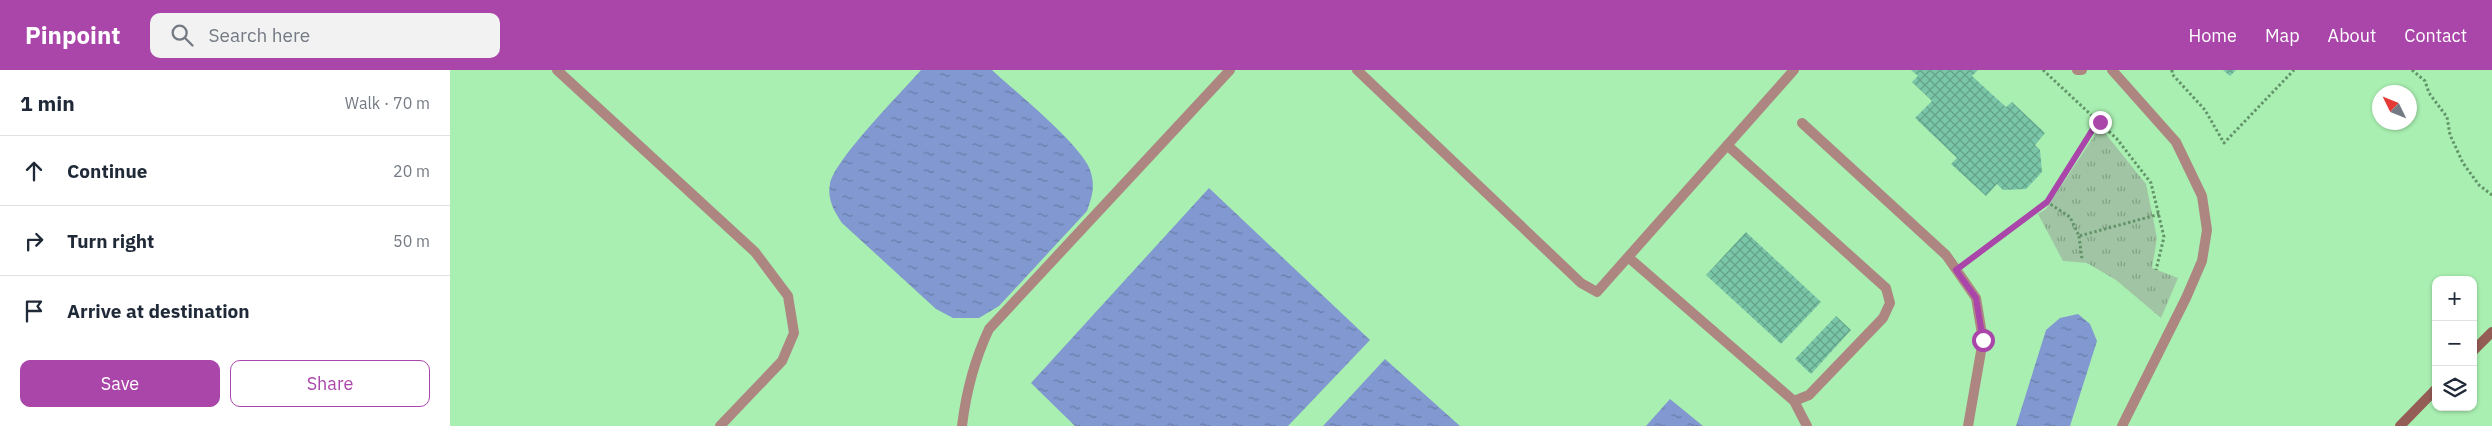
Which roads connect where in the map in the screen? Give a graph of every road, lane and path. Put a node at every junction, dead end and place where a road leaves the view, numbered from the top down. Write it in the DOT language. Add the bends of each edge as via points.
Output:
graph roads {
  1 [pos="557,70"];
  2 [pos="1230,70"];
  3 [pos="1357,70"];
  4 [pos="1794,70"];
  5 [pos="2043,70"];
  6 [pos="2077,70"];
  7 [pos="2082,70"];
  8 [pos="2112,70"];
  9 [pos="2172,70"];
  10 [pos="2294,70"];
  11 [pos="2412,70"];
  12 [pos="2098,121"];
  13 [pos="1802,123"];
  14 [pos="1728,145"];
  15 [pos="2492,195"];
  16 [pos="2047,202"];
  17 [pos="2160,214"];
  18 [pos="2079,236"];
  19 [pos="1628,257"];
  20 [pos="2082,259"];
  21 [pos="1956,270"];
  22 [pos="2156,270"];
  23 [pos="2492,332"];
  24 [pos="2477,347"];
  25 [pos="2432,393"];
  26 [pos="1794,401"];
  27 [pos="720,426"];
  28 [pos="962,426"];
  29 [pos="1807,426"];
  30 [pos="1968,426"];
  31 [pos="2122,426"];
  32 [pos="2400,426"];
  1 -- 27 [label="lane" via="755,252 788,296 794,334 782,361"];
  2 -- 28 [label="lane" via="989,329 966,392"];
  3 -- 19 [label="lane" via="1581,283 1597,292"];
  4 -- 14 [label="lane"];
  5 -- 12 [label="path"];
  6 -- 7 [label="lane"];
  8 -- 31 [label="lane" via="2176,142 2202,196 2207,230 2202,261 2186,298"];
  9 -- 10 [label="path" via="2172,74 2205,110 2224,143"];
  11 -- 15 [label="path" via="2425,81 2429,93 2447,117 2450,135 2463,163 2479,185"];
  12 -- 16 [label="path"];
  12 -- 17 [label="path" via="2117,138 2151,184"];
  13 -- 21 [label="lane" via="1946,255"];
  14 -- 19 [label="lane"];
  14 -- 26 [label="lane" via="1886,288 1890,303 1883,318 1809,394"];
  16 -- 18 [label="path" via="2070,218"];
  16 -- 21 [label="path"];
  17 -- 18 [label="path"];
  17 -- 22 [label="path" via="2164,237"];
  18 -- 20 [label="path"];
  19 -- 26 [label="lane"];
  21 -- 30 [label="lane" via="1976,298 1983,340"];
  23 -- 24 [label="main road"];
  25 -- 32 [label="main road"];
  26 -- 29 [label="lane"];
}
